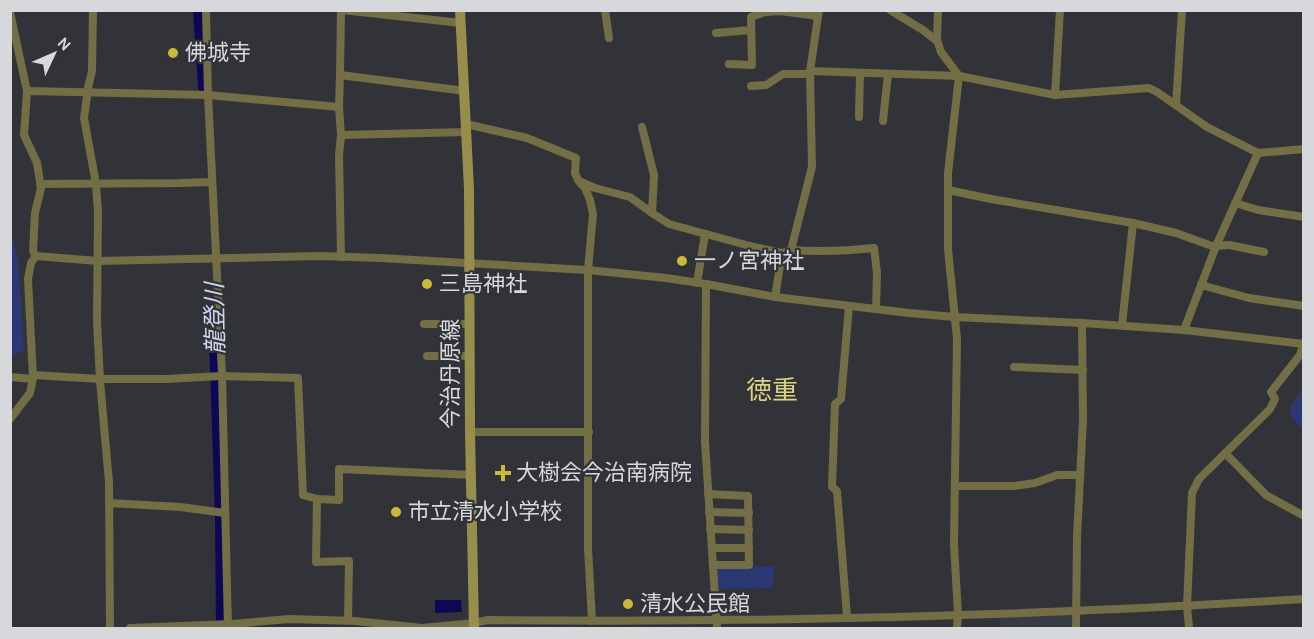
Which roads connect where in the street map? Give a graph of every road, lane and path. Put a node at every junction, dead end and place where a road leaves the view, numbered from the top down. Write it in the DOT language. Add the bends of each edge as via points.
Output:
graph roads {
  1 [pos="93,10"];
  2 [pos="206,10"];
  3 [pos="341,10"];
  4 [pos="460,10"];
  5 [pos="605,10"];
  6 [pos="890,10"];
  7 [pos="938,10"];
  8 [pos="1060,10"];
  9 [pos="1182,10"];
  10 [pos="10,12"];
  11 [pos="818,13"];
  12 [pos="461,23"];
  13 [pos="751,30"];
  14 [pos="716,33"];
  15 [pos="609,38"];
  16 [pos="937,41"];
  17 [pos="729,64"];
  18 [pos="810,73"];
  19 [pos="860,73"];
  20 [pos="888,74"];
  21 [pos="340,75"];
  22 [pos="959,76"];
  23 [pos="751,86"];
  24 [pos="27,91"];
  25 [pos="465,91"];
  26 [pos="88,93"];
  27 [pos="208,95"];
  28 [pos="1055,95"];
  29 [pos="1176,105"];
  30 [pos="339,107"];
  31 [pos="859,117"];
  32 [pos="883,121"];
  33 [pos="642,127"];
  34 [pos="466,128"];
  35 [pos="340,135"];
  36 [pos="1304,149"];
  37 [pos="1258,153"];
  38 [pos="211,182"];
  39 [pos="579,182"];
  40 [pos="40,184"];
  41 [pos="96,184"];
  42 [pos="948,190"];
  43 [pos="1235,203"];
  44 [pos="652,213"];
  45 [pos="1304,217"];
  46 [pos="1133,223"];
  47 [pos="705,234"];
  48 [pos="1216,247"];
  49 [pos="791,250"];
  50 [pos="1264,252"];
  51 [pos="782,253"];
  52 [pos="36,256"];
  53 [pos="341,257"];
  54 [pos="215,258"];
  55 [pos="98,261"];
  56 [pos="470,264"];
  57 [pos="588,270"];
  58 [pos="697,283"];
  59 [pos="706,284"];
  60 [pos="1201,285"];
  61 [pos="775,297"];
  62 [pos="849,306"];
  63 [pos="1304,306"];
  64 [pos="876,309"];
  65 [pos="955,317"];
  66 [pos="1082,323"];
  67 [pos="424,324"];
  68 [pos="470,324"];
  69 [pos="1122,325"];
  70 [pos="1184,330"];
  71 [pos="1303,343"];
  72 [pos="427,356"];
  73 [pos="470,356"];
  74 [pos="1014,367"];
  75 [pos="1083,370"];
  76 [pos="222,376"];
  77 [pos="10,377"];
  78 [pos="33,377"];
  79 [pos="100,379"];
  80 [pos="10,419"];
  81 [pos="470,432"];
  82 [pos="589,432"];
  83 [pos="1225,453"];
  84 [pos="472,475"];
  85 [pos="1080,475"];
  86 [pos="955,486"];
  87 [pos="708,494"];
  88 [pos="317,499"];
  89 [pos="110,503"];
  90 [pos="709,512"];
  91 [pos="225,513"];
  92 [pos="748,513"];
  93 [pos="1304,516"];
  94 [pos="710,529"];
  95 [pos="748,530"];
  96 [pos="712,548"];
  97 [pos="749,548"];
  98 [pos="713,564"];
  99 [pos="1304,600"];
  100 [pos="1187,606"];
  101 [pos="1077,611"];
  102 [pos="958,615"];
  103 [pos="845,617"];
  104 [pos="716,619"];
  105 [pos="353,623"];
  106 [pos="593,624"];
  107 [pos="228,626"];
  108 [pos="474,626"];
  109 [pos="110,628"];
  110 [pos="130,628"];
  111 [pos="717,628"];
  112 [pos="843,628"];
  113 [pos="957,628"];
  114 [pos="1076,628"];
  115 [pos="1189,628"];
  1 -- 26 [label="street"];
  2 -- 27 [label="street"];
  3 -- 12 [label="street"];
  3 -- 21 [label="street"];
  4 -- 12 [label="main road, 今治丹原線"];
  5 -- 15 [label="street"];
  6 -- 16 [label="street"];
  7 -- 16 [label="street"];
  8 -- 28 [label="street"];
  9 -- 29 [label="street"];
  10 -- 24 [label="street"];
  11 -- 13 [label="street" via="765,12 751,17"];
  11 -- 18 [label="street"];
  12 -- 25 [label="main road, 今治丹原線"];
  13 -- 14 [label="street"];
  13 -- 17 [label="street" via="752,65"];
  16 -- 22 [label="street"];
  18 -- 19 [label="street"];
  18 -- 23 [label="street" via="783,74 766,85"];
  18 -- 49 [label="street" via="812,167"];
  19 -- 20 [label="street"];
  19 -- 31 [label="street"];
  20 -- 22 [label="street"];
  20 -- 32 [label="street"];
  21 -- 25 [label="street"];
  21 -- 30 [label="street"];
  22 -- 28 [label="street"];
  22 -- 42 [label="street"];
  24 -- 26 [label="street"];
  24 -- 40 [label="street" via="24,135 37,163"];
  25 -- 34 [label="main road, 今治丹原線"];
  26 -- 27 [label="street"];
  26 -- 41 [label="street" via="84,118"];
  27 -- 30 [label="street"];
  27 -- 38 [label="street"];
  28 -- 29 [label="street" via="1149,88"];
  29 -- 37 [label="street" via="1207,127"];
  30 -- 35 [label="street"];
  33 -- 44 [label="street" via="654,175"];
  34 -- 35 [label="street"];
  34 -- 39 [label="street" via="527,138 576,158"];
  34 -- 56 [label="main road, 今治丹原線"];
  35 -- 53 [label="street"];
  36 -- 37 [label="street"];
  37 -- 43 [label="street"];
  38 -- 41 [label="street"];
  38 -- 54 [label="street"];
  39 -- 44 [label="street" via="630,198"];
  39 -- 57 [label="street" via="585,188 593,214"];
  40 -- 41 [label="street"];
  40 -- 52 [label="street" via="35,213"];
  41 -- 55 [label="street"];
  42 -- 46 [label="street"];
  42 -- 65 [label="street" via="948,249"];
  43 -- 45 [label="street"];
  43 -- 48 [label="street"];
  44 -- 47 [label="street" via="669,224"];
  46 -- 48 [label="street"];
  46 -- 69 [label="street"];
  47 -- 51 [label="street"];
  47 -- 58 [label="street"];
  48 -- 50 [label="street" via="1230,245"];
  48 -- 60 [label="street"];
  49 -- 51 [label="street"];
  49 -- 64 [label="street" via="874,248"];
  51 -- 61 [label="street"];
  52 -- 55 [label="street"];
  52 -- 78 [label="street" via="28,279"];
  53 -- 54 [label="street"];
  53 -- 56 [label="street"];
  54 -- 55 [label="street"];
  54 -- 76 [label="street"];
  55 -- 79 [label="street"];
  56 -- 57 [label="street"];
  56 -- 68 [label="main road, 今治丹原線"];
  57 -- 58 [label="street"];
  57 -- 82 [label="street"];
  58 -- 59 [label="street"];
  59 -- 61 [label="street"];
  59 -- 87 [label="street"];
  60 -- 63 [label="street" via="1249,298"];
  60 -- 70 [label="street"];
  61 -- 62 [label="street"];
  62 -- 64 [label="street"];
  62 -- 103 [label="street" via="841,399 835,404 832,487 837,491"];
  64 -- 65 [label="street"];
  65 -- 66 [label="street"];
  65 -- 86 [label="street"];
  66 -- 69 [label="street"];
  66 -- 75 [label="street"];
  67 -- 68 [label="street"];
  68 -- 73 [label="main road, 今治丹原線"];
  69 -- 70 [label="street"];
  70 -- 71 [label="street"];
  71 -- 83 [label="street" via="1300,355 1271,392 1275,399 1270,409"];
  72 -- 73 [label="street"];
  73 -- 81 [label="main road, 今治丹原線"];
  74 -- 75 [label="street"];
  75 -- 85 [label="street"];
  76 -- 79 [label="street"];
  76 -- 88 [label="street" via="298,378 303,495"];
  76 -- 91 [label="street"];
  77 -- 78 [label="street"];
  78 -- 79 [label="street"];
  78 -- 80 [label="street" via="30,393"];
  79 -- 89 [label="street"];
  81 -- 82 [label="street"];
  81 -- 84 [label="main road, 今治丹原線"];
  82 -- 106 [label="street" via="588,548"];
  83 -- 93 [label="street" via="1266,495"];
  83 -- 100 [label="street" via="1199,479 1192,494"];
  84 -- 88 [label="street" via="339,470 339,500"];
  84 -- 108 [label="main road, 今治丹原線"];
  85 -- 86 [label="street" via="1014,486"];
  85 -- 101 [label="street"];
  86 -- 102 [label="street"];
  87 -- 90 [label="street"];
  87 -- 92 [label="street" via="748,496"];
  88 -- 105 [label="street" via="316,562 349,561"];
  89 -- 91 [label="street"];
  89 -- 109 [label="street"];
  90 -- 92 [label="street"];
  90 -- 94 [label="street"];
  91 -- 107 [label="street"];
  92 -- 95 [label="street"];
  94 -- 95 [label="street"];
  94 -- 96 [label="street"];
  95 -- 97 [label="street"];
  96 -- 97 [label="street"];
  96 -- 98 [label="street"];
  97 -- 98 [label="street" via="749,565"];
  98 -- 104 [label="street"];
  99 -- 100 [label="street"];
  100 -- 101 [label="street"];
  100 -- 115 [label="street"];
  101 -- 102 [label="street"];
  101 -- 114 [label="street"];
  102 -- 103 [label="street"];
  102 -- 113 [label="street"];
  103 -- 104 [label="street"];
  103 -- 112 [label="street"];
  104 -- 106 [label="street"];
  104 -- 111 [label="street"];
  105 -- 107 [label="street" via="289,619"];
  105 -- 108 [label="street" via="422,628"];
  106 -- 108 [label="street" via="488,620"];
  107 -- 110 [label="street"];
}
